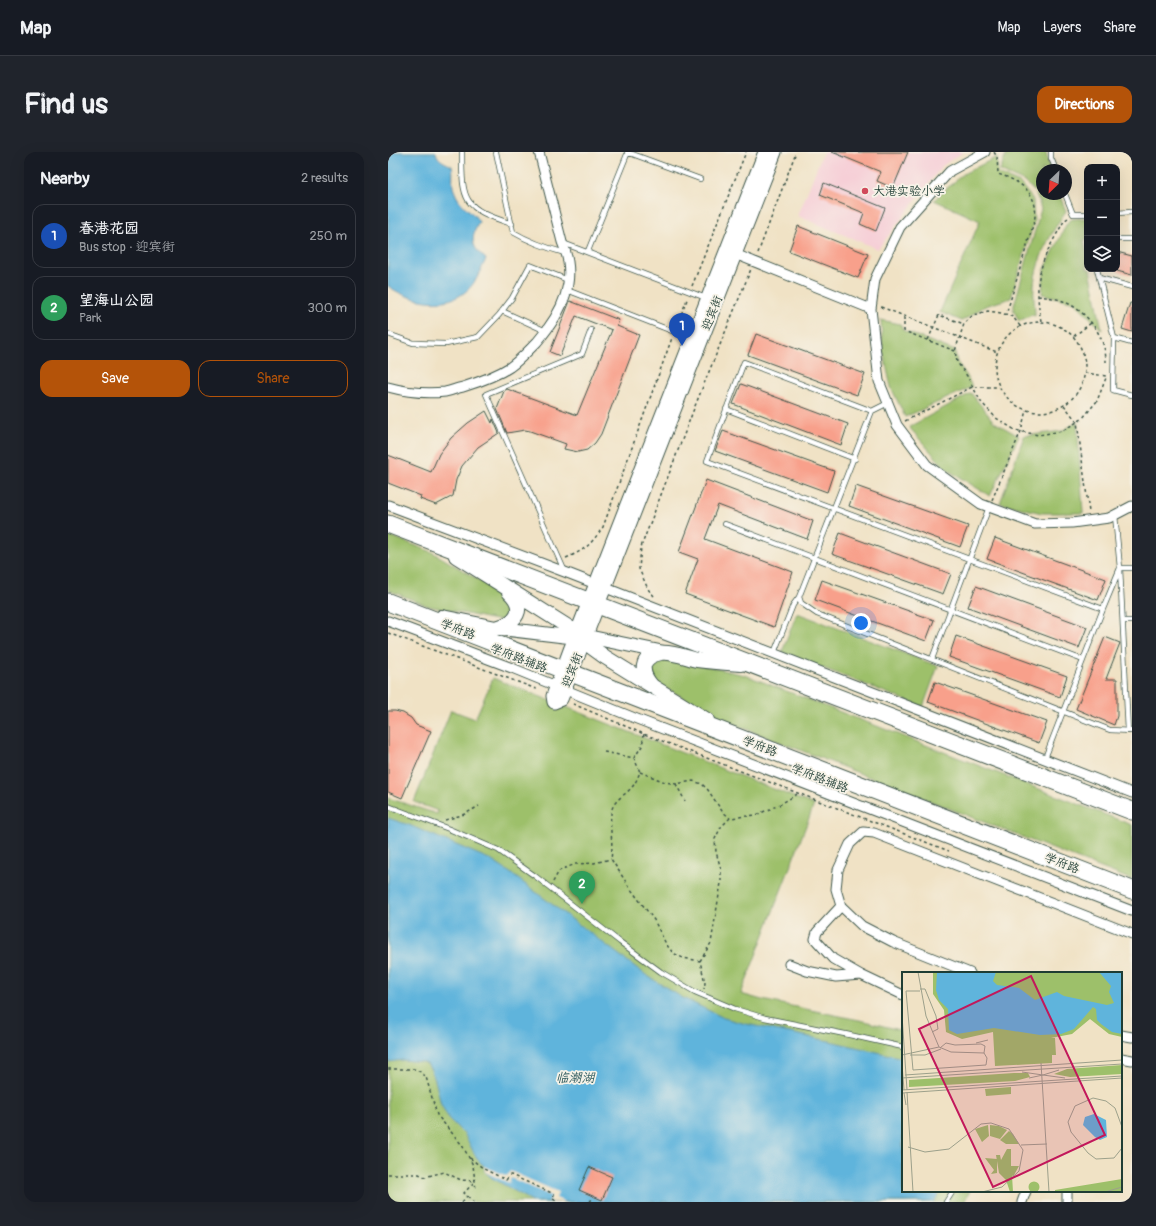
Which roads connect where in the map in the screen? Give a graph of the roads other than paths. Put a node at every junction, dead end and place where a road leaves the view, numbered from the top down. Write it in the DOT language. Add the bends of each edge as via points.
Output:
graph roads {
  1 [pos="462,152"];
  2 [pos="496,152"];
  3 [pos="539,152"];
  4 [pos="628,152"];
  5 [pos="765,152"];
  6 [pos="775,152"];
  7 [pos="985,152"];
  8 [pos="1051,152"];
  9 [pos="1054,164"];
  10 [pos="700,179"];
  11 [pos="1067,200"];
  12 [pos="1132,212"];
  13 [pos="1120,213"];
  14 [pos="1084,214"];
  15 [pos="512,224"];
  16 [pos="1120,239"];
  17 [pos="1132,239"];
  18 [pos="562,242"];
  19 [pos="588,252"];
  20 [pos="731,252"];
  21 [pos="567,253"];
  22 [pos="1097,272"];
  23 [pos="1099,278"];
  24 [pos="568,280"];
  25 [pos="1132,287"];
  26 [pos="567,290"];
  27 [pos="708,299"];
  28 [pos="872,306"];
  29 [pos="502,311"];
  30 [pos="546,330"];
  31 [pos="591,330"];
  32 [pos="388,334"];
  33 [pos="1114,338"];
  34 [pos="692,339"];
  35 [pos="1132,343"];
  36 [pos="388,387"];
  37 [pos="1132,395"];
  38 [pos="888,403"];
  39 [pos="726,409"];
  40 [pos="872,411"];
  41 [pos="854,458"];
  42 [pos="388,505"];
  43 [pos="1132,506"];
  44 [pos="989,507"];
  45 [pos="834,509"];
  46 [pos="1115,515"];
  47 [pos="388,524"];
  48 [pos="725,524"];
  49 [pos="434,542"];
  50 [pos="815,557"];
  51 [pos="970,560"];
  52 [pos="1120,568"];
  53 [pos="1132,568"];
  54 [pos="565,572"];
  55 [pos="496,581"];
  56 [pos="600,586"];
  57 [pos="799,597"];
  58 [pos="388,602"];
  59 [pos="594,603"];
  60 [pos="951,609"];
  61 [pos="1102,609"];
  62 [pos="411,610"];
  63 [pos="388,621"];
  64 [pos="1123,621"];
  65 [pos="1132,621"];
  66 [pos="496,628"];
  67 [pos="580,637"];
  68 [pos="662,652"];
  69 [pos="774,653"];
  70 [pos="932,659"];
  71 [pos="1083,660"];
  72 [pos="753,665"];
  73 [pos="567,671"];
  74 [pos="1132,672"];
  75 [pos="1125,673"];
  76 [pos="561,688"];
  77 [pos="654,688"];
  78 [pos="1064,711"];
  79 [pos="1130,731"];
  80 [pos="733,735"];
  81 [pos="1045,758"];
  82 [pos="1132,793"];
  83 [pos="388,806"];
  84 [pos="1132,811"];
  85 [pos="1132,890"];
  86 [pos="841,906"];
  87 [pos="1132,911"];
  88 [pos="1132,934"];
  89 [pos="789,964"];
  90 [pos="968,972"];
  91 [pos="861,975"];
  92 [pos="902,995"];
  93 [pos="1122,1035"];
  94 [pos="1132,1036"];
  95 [pos="902,1047"];
  96 [pos="1122,1058"];
  97 [pos="1132,1060"];
  98 [pos="952,1192"];
  99 [pos="1026,1192"];
  100 [pos="946,1202"];
  101 [pos="1022,1202"];
  1 -- 15 [label="lane" via="463,190 467,199 478,211"];
  2 -- 15 [label="lane"];
  3 -- 18 [label="street"];
  4 -- 10 [label="lane"];
  4 -- 19 [label="lane"];
  5 -- 20 [label="main road, 迎宾街"];
  6 -- 20 [label="main road, 迎宾街"];
  7 -- 28 [label="street" via="950,171 900,227 875,279"];
  8 -- 9 [label="lane"];
  11 -- 14 [label="lane" via="1073,214"];
  12 -- 13 [label="lane"];
  15 -- 21 [label="lane" via="513,232 524,238"];
  16 -- 17 [label="lane"];
  18 -- 19 [label="lane"];
  18 -- 21 [label="street"];
  19 -- 27 [label="lane"];
  20 -- 27 [label="main road, 迎宾街"];
  20 -- 28 [label="street"];
  20 -- 56 [label="main road, 迎宾街"];
  21 -- 24 [label="street"];
  22 -- 23 [label="lane"];
  23 -- 25 [label="lane"];
  23 -- 33 [label="lane"];
  24 -- 26 [label="street"];
  24 -- 29 [label="lane" via="530,265"];
  26 -- 30 [label="street" via="558,313"];
  26 -- 34 [label="lane"];
  27 -- 34 [label="main road, 迎宾街"];
  28 -- 38 [label="street" via="879,381"];
  29 -- 30 [label="lane"];
  29 -- 32 [label="lane" via="478,336 446,344 414,343"];
  30 -- 36 [label="street" via="530,350 510,367 480,382 446,392 406,392"];
  31 -- 54 [label="lane" via="582,354 486,394"];
  33 -- 35 [label="lane"];
  33 -- 37 [label="lane" via="1113,390"];
  34 -- 56 [label="main road, 迎宾街"];
  38 -- 40 [label="lane"];
  38 -- 44 [label="street" via="897,425 927,465 981,504"];
  39 -- 40 [label="lane" via="744,362"];
  39 -- 41 [label="lane"];
  39 -- 45 [label="lane" via="707,461"];
  40 -- 41 [label="lane"];
  41 -- 45 [label="lane"];
  42 -- 54 [label="street"];
  43 -- 46 [label="street"];
  44 -- 46 [label="street" via="1035,524 1090,521"];
  44 -- 51 [label="lane"];
  45 -- 50 [label="lane"];
  45 -- 51 [label="lane"];
  46 -- 52 [label="lane"];
  47 -- 49 [label="highway"];
  48 -- 50 [label="lane"];
  49 -- 55 [label="main road"];
  49 -- 59 [label="highway"];
  50 -- 57 [label="lane"];
  50 -- 60 [label="lane"];
  51 -- 60 [label="lane"];
  51 -- 61 [label="lane"];
  52 -- 53 [label="lane"];
  52 -- 61 [label="lane"];
  52 -- 64 [label="lane"];
  54 -- 56 [label="street"];
  55 -- 66 [label="main road" via="515,598 518,613 510,624"];
  55 -- 67 [label="main road"];
  56 -- 59 [label="main road, 迎宾街"];
  56 -- 69 [label="street"];
  57 -- 69 [label="lane" via="792,605"];
  57 -- 70 [label="lane" via="801,603 817,614"];
  58 -- 62 [label="highway, 学府路"];
  59 -- 67 [label="main road, 迎宾街"];
  59 -- 72 [label="highway"];
  60 -- 70 [label="lane"];
  60 -- 71 [label="lane"];
  61 -- 71 [label="lane"];
  62 -- 66 [label="main road"];
  62 -- 73 [label="highway, 学府路"];
  63 -- 76 [label="street, 学府路辅路"];
  64 -- 65 [label="lane"];
  64 -- 75 [label="lane"];
  66 -- 67 [label="main road"];
  67 -- 68 [label="main road"];
  67 -- 73 [label="main road, 迎宾街"];
  67 -- 77 [label="main road" via="605,657"];
  68 -- 72 [label="main road" via="698,660"];
  68 -- 77 [label="main road" via="648,658 644,665 647,680"];
  69 -- 81 [label="street"];
  70 -- 78 [label="lane"];
  71 -- 78 [label="lane"];
  72 -- 84 [label="highway"];
  73 -- 76 [label="main road, 迎宾街"];
  73 -- 80 [label="highway, 学府路"];
  74 -- 75 [label="lane"];
  75 -- 79 [label="lane"];
  76 -- 87 [label="street, 学府路辅路"];
  77 -- 80 [label="main road"];
  78 -- 79 [label="lane" via="1110,730"];
  78 -- 81 [label="lane"];
  80 -- 85 [label="highway, 学府路"];
  81 -- 82 [label="street"];
  83 -- 95 [label="lane" via="498,850 661,972 703,995 734,1009 764,1018"];
  86 -- 88 [label="street" via="836,889 838,870 847,850 863,832 874,833"];
  86 -- 90 [label="street" via="862,926 881,936"];
  86 -- 91 [label="street" via="817,932 816,939 833,959"];
  89 -- 91 [label="street" via="836,977"];
  91 -- 92 [label="street"];
  93 -- 94 [label="street"];
  96 -- 97 [label="street"];
  98 -- 100 [label="lane"];
  99 -- 101 [label="street"];
}
